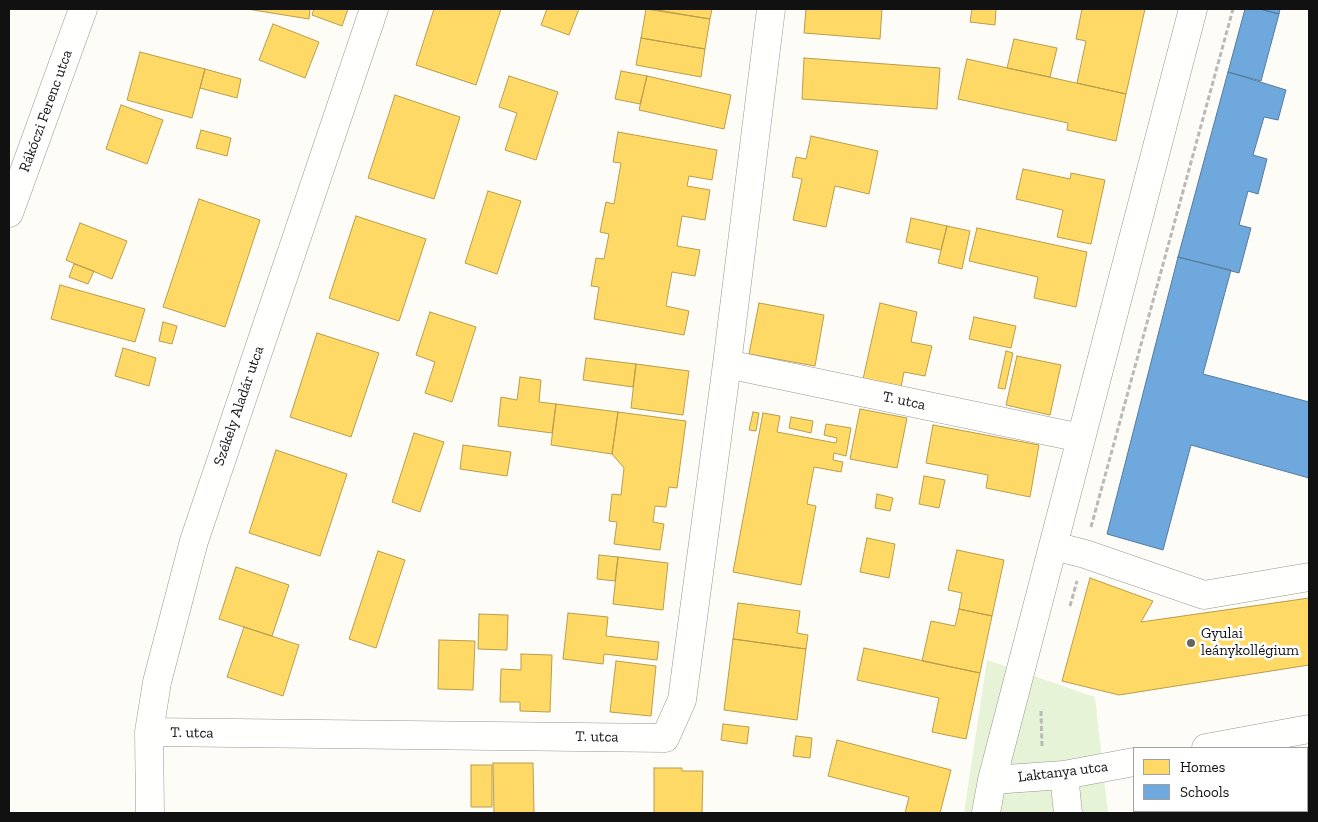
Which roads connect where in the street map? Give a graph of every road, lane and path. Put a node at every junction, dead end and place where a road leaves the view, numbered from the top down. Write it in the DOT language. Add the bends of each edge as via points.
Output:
graph roads {
  1 [pos="83,9"];
  2 [pos="374,9"];
  3 [pos="771,9"];
  4 [pos="1193,9"];
  5 [pos="1233,9"];
  6 [pos="9,213"];
  7 [pos="727,364"];
  8 [pos="1081,438"];
  9 [pos="1054,546"];
  10 [pos="1085,554"];
  11 [pos="1309,577"];
  12 [pos="1068,611"];
  13 [pos="1042,707"];
  14 [pos="1309,729"];
  15 [pos="148,732"];
  16 [pos="1211,747"];
  17 [pos="1133,762"];
  18 [pos="1053,776"];
  19 [pos="992,780"];
  20 [pos="150,813"];
  21 [pos="986,813"];
  22 [pos="1068,813"];
  1 -- 6 [label="street, Rákóczi Ferenc utca"];
  2 -- 15 [label="street, Székely Aladár utca" via="194,541 157,682"];
  3 -- 7 [label="street, T. utca"];
  4 -- 8 [label="street"];
  5 -- 10 [label="path"];
  7 -- 8 [label="street, T. utca"];
  7 -- 15 [label="street, T. utca" via="682,700 665,738"];
  8 -- 9 [label="street"];
  9 -- 10 [label="street"];
  9 -- 19 [label="street"];
  10 -- 11 [label="street" via="1204,595"];
  10 -- 12 [label="path"];
  13 -- 18 [label="path"];
  14 -- 16 [label="street"];
  15 -- 20 [label="street, Székely Aladár utca"];
  17 -- 18 [label="street, Laktanya utca"];
  18 -- 19 [label="street, Laktanya utca"];
  18 -- 22 [label="street"];
  19 -- 21 [label="street"];
}
